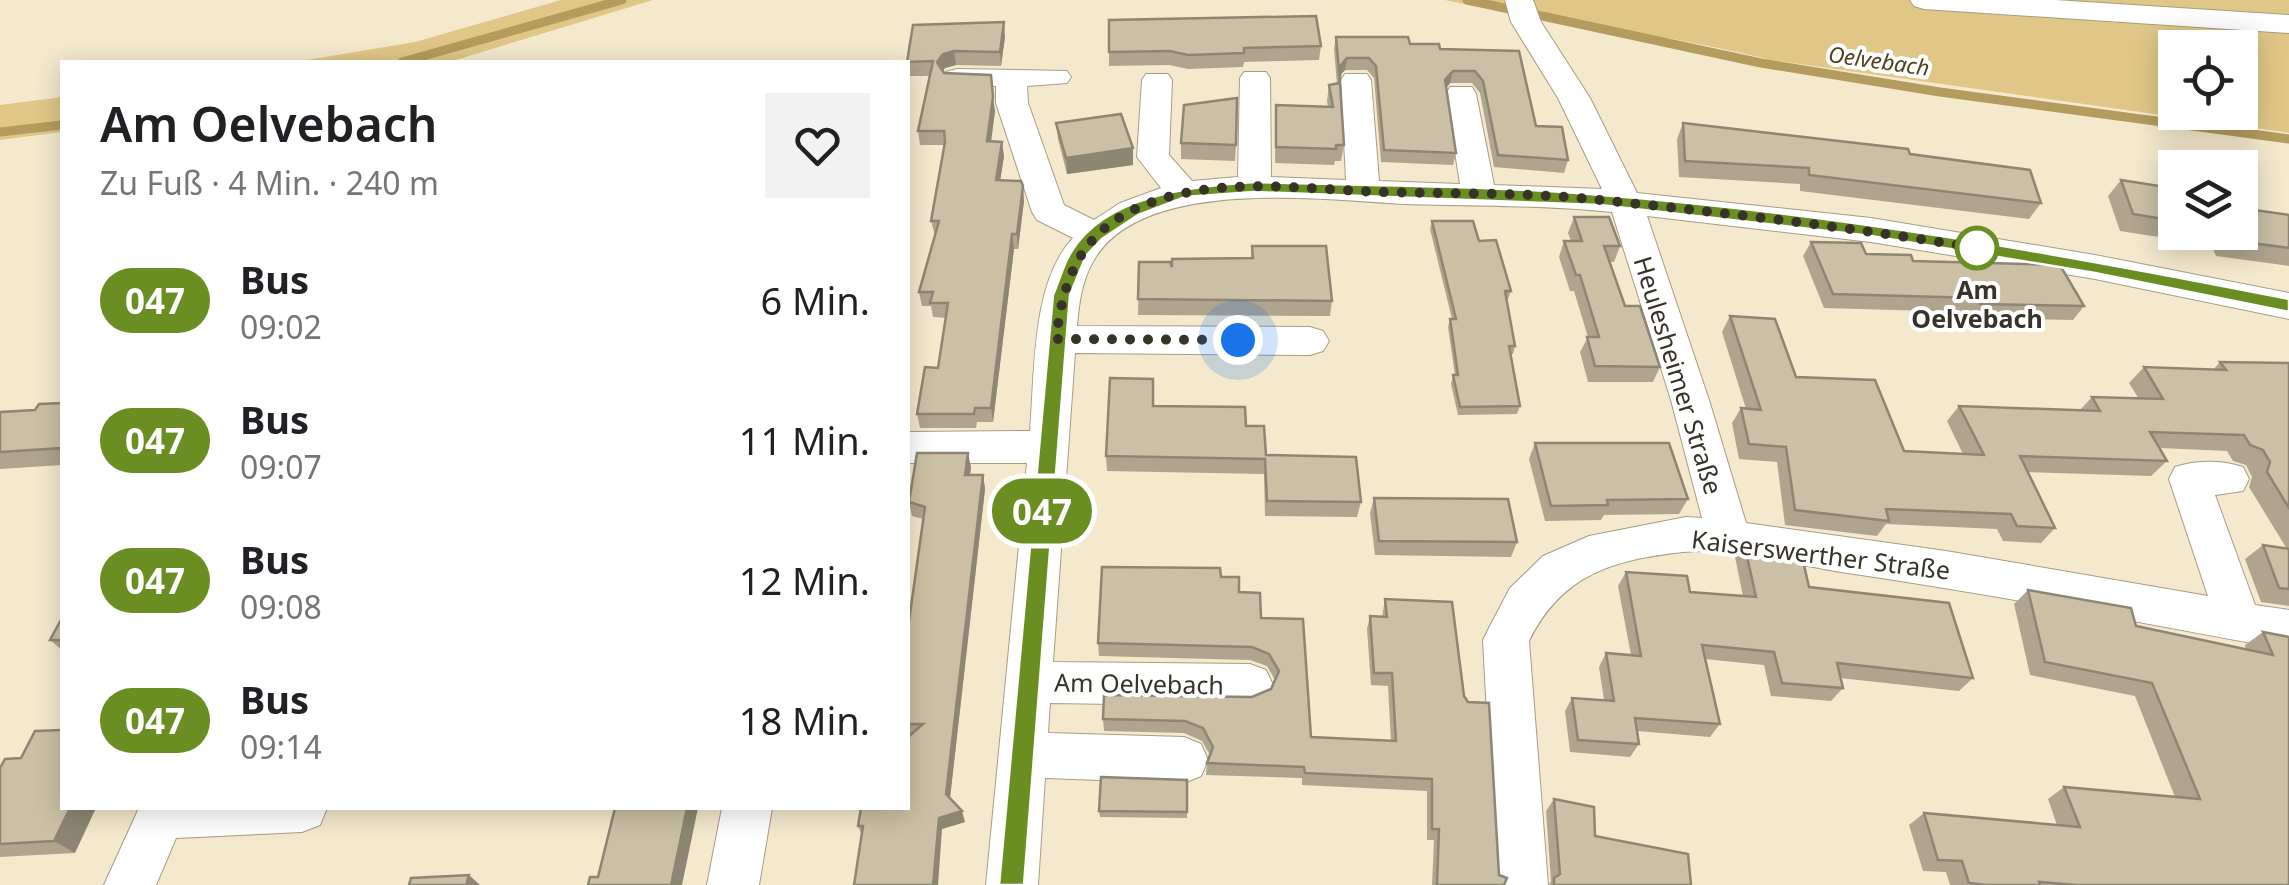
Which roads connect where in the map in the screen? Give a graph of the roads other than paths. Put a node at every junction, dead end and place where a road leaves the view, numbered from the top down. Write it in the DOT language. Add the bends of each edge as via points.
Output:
graph roads {
  1 [pos="1924,0"];
  2 [pos="1522,8"];
  3 [pos="2241,10"];
  4 [pos="2289,24"];
  5 [pos="1056,76"];
  6 [pos="1012,77"];
  7 [pos="957,78"];
  8 [pos="1256,78"];
  9 [pos="1157,80"];
  10 [pos="1356,80"];
  11 [pos="1461,94"];
  12 [pos="1254,187"];
  13 [pos="1364,191"];
  14 [pos="1183,192"];
  15 [pos="1479,194"];
  16 [pos="1626,204"];
  17 [pos="1096,235"];
  18 [pos="2289,306"];
  19 [pos="1056,339"];
  20 [pos="1310,341"];
  21 [pos="910,447"];
  22 [pos="1048,447"];
  23 [pos="2229,479"];
  24 [pos="1729,538"];
  25 [pos="2239,621"];
  26 [pos="2289,630"];
  27 [pos="1028,682"];
  28 [pos="1250,685"];
  29 [pos="1022,755"];
  30 [pos="1184,760"];
  31 [pos="209,810"];
  32 [pos="747,810"];
  33 [pos="163,811"];
  34 [pos="130,885"];
  35 [pos="733,885"];
  36 [pos="1012,885"];
  37 [pos="1522,885"];
  1 -- 3 [label="street" via="1996,8"];
  2 -- 16 [label="street, Heulesheimer Straße"];
  3 -- 4 [label="street"];
  5 -- 6 [label="street"];
  6 -- 7 [label="street"];
  6 -- 17 [label="street" via="1012,103 1049,212"];
  8 -- 12 [label="street"];
  9 -- 14 [label="street" via="1153,157"];
  10 -- 13 [label="street"];
  11 -- 15 [label="street"];
  12 -- 13 [label="street, Am Oelvebach"];
  12 -- 14 [label="street, Am Oelvebach"];
  13 -- 15 [label="street, Am Oelvebach"];
  14 -- 17 [label="street, Am Oelvebach" via="1132,211"];
  15 -- 16 [label="street, Am Oelvebach"];
  16 -- 18 [label="street, Am Oelvebach" via="1871,230"];
  16 -- 24 [label="street, Heulesheimer Straße"];
  17 -- 19 [label="street, Am Oelvebach" via="1079,253 1062,295"];
  19 -- 20 [label="street"];
  19 -- 22 [label="street, Am Oelvebach"];
  21 -- 22 [label="street"];
  22 -- 27 [label="street, Am Oelvebach"];
  23 -- 25 [label="street" via="2189,479"];
  24 -- 25 [label="street, Kaiserswerther Straße"];
  24 -- 37 [label="street, Kaiserswerther Straße" via="1686,534 1589,554 1558,569 1526,601 1506,640"];
  25 -- 26 [label="street, Kaiserswerther Straße"];
  27 -- 28 [label="street, Am Oelvebach"];
  27 -- 29 [label="street, Am Oelvebach"];
  29 -- 30 [label="street"];
  29 -- 36 [label="street, Am Oelvebach"];
  31 -- 33 [label="street"];
  32 -- 35 [label="street"];
  33 -- 34 [label="street"];
}
